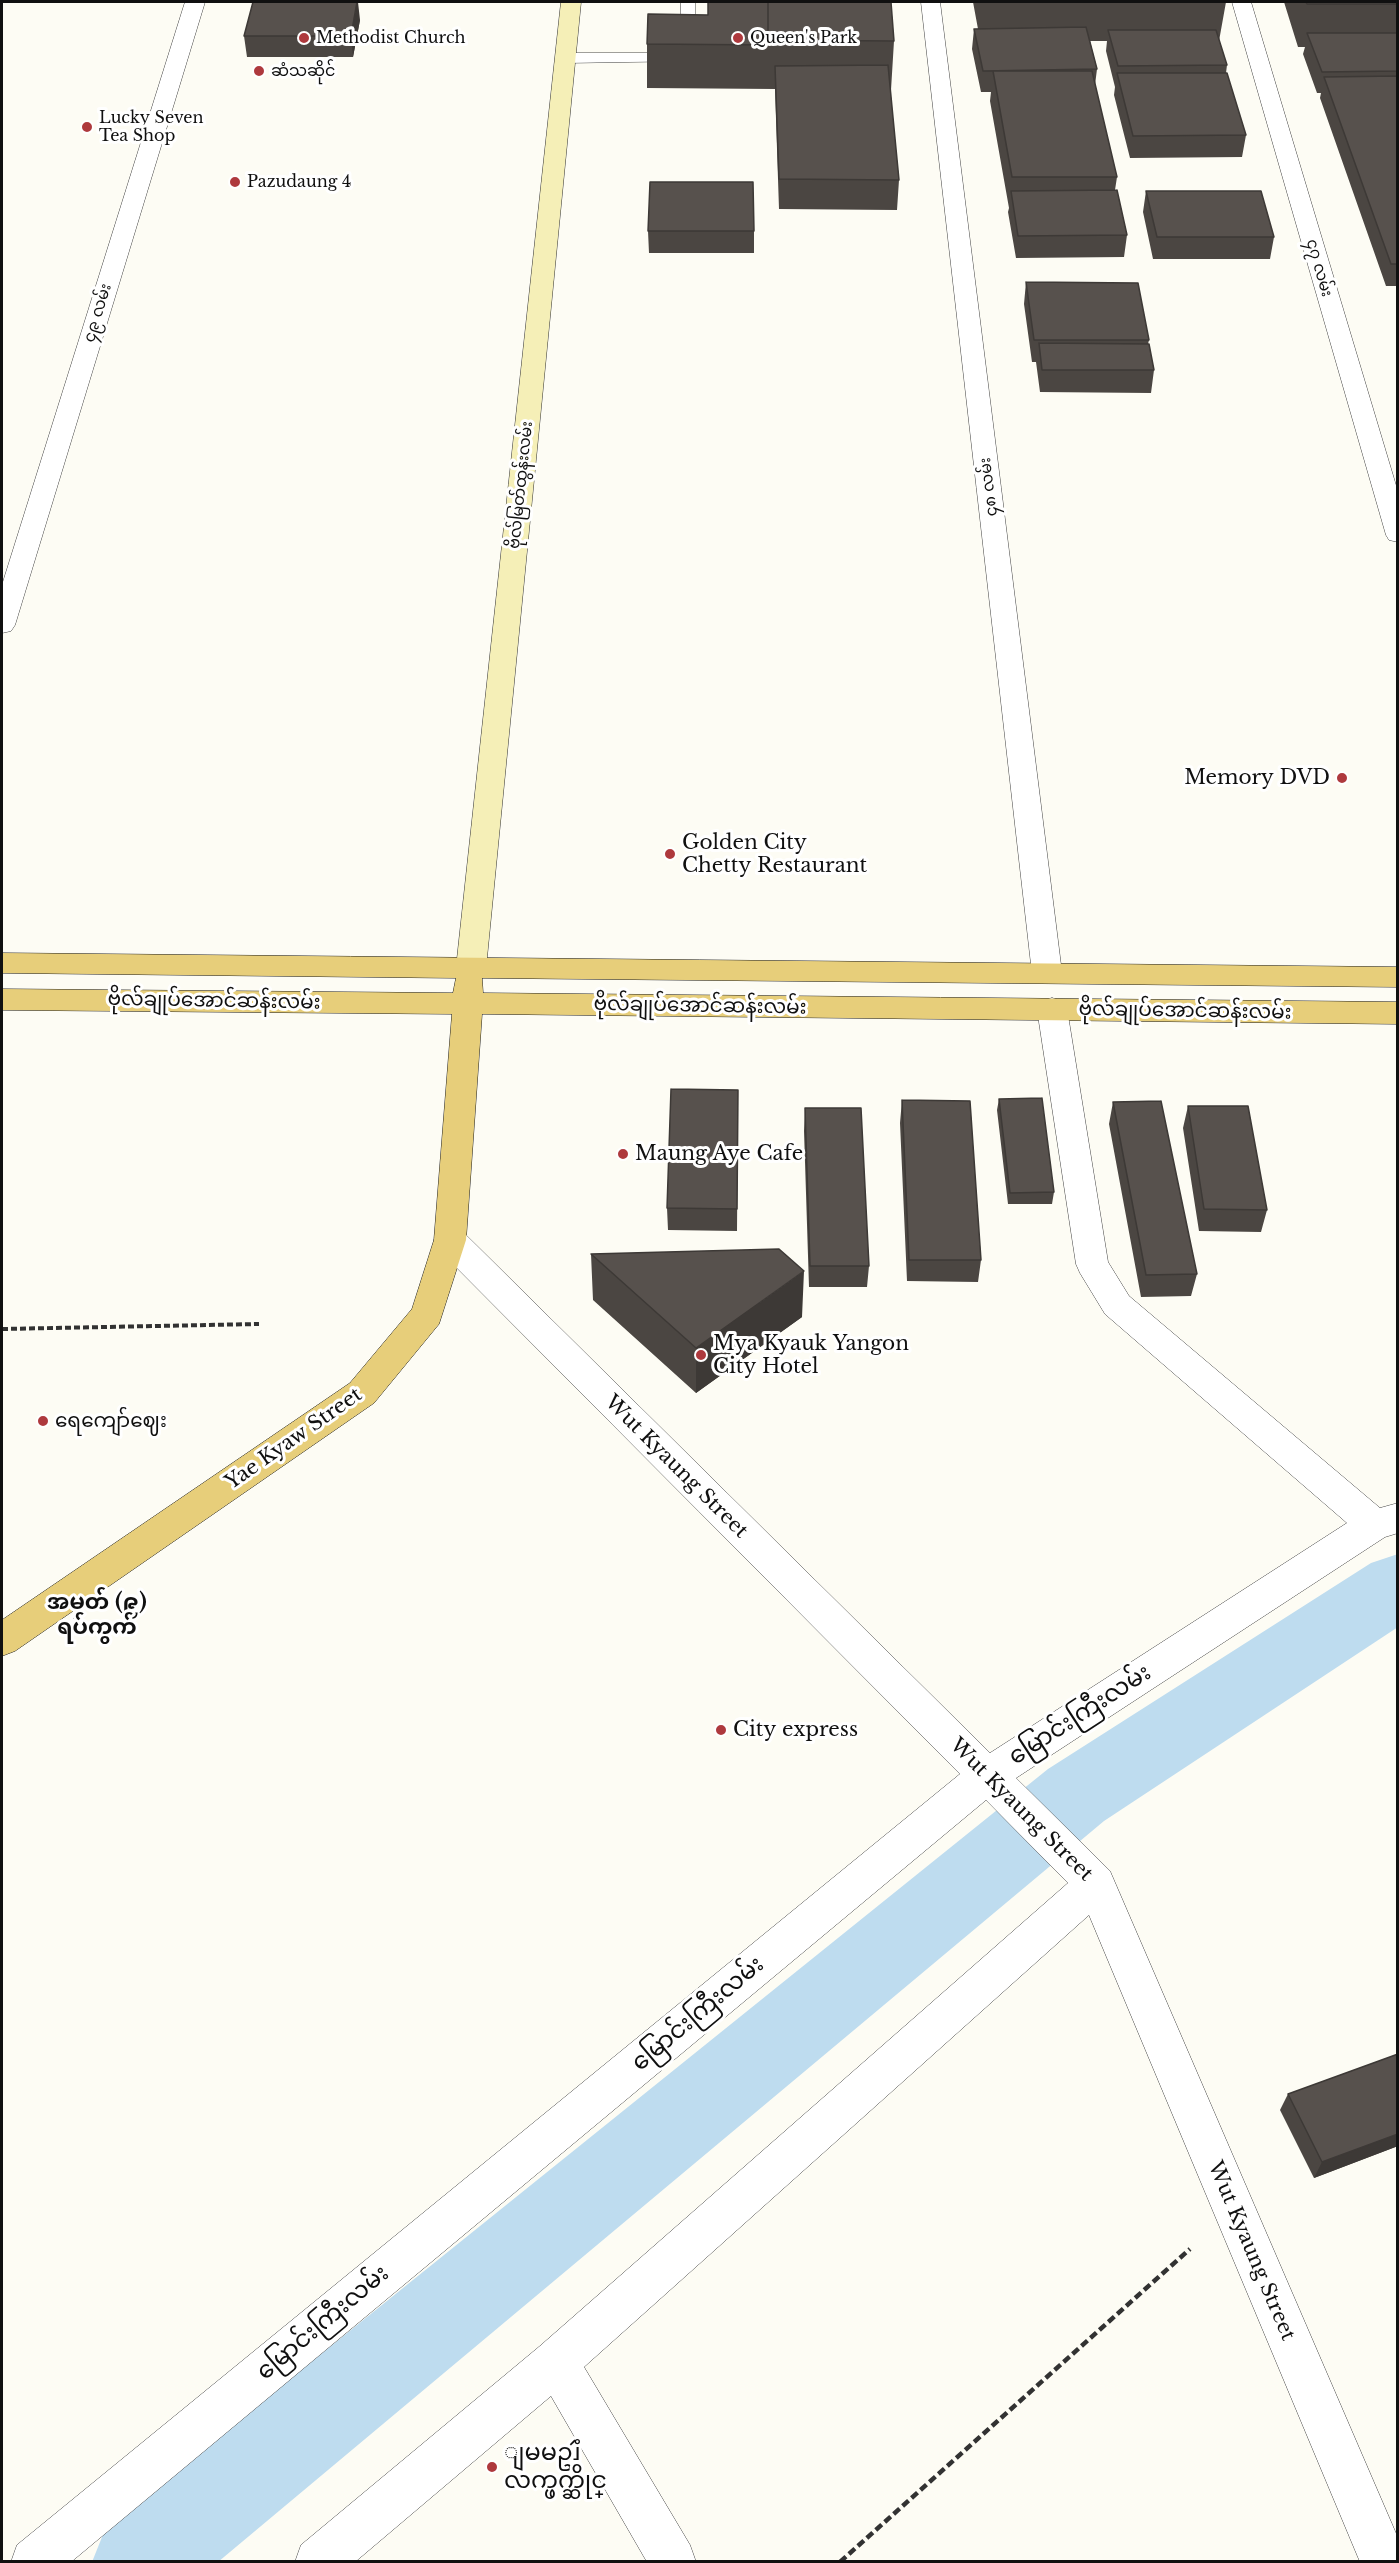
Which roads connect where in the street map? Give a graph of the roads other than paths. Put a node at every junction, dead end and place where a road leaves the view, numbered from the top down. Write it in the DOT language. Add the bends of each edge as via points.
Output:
graph roads {
  1 [pos="195,2"];
  2 [pos="571,2"];
  3 [pos="688,2"];
  4 [pos="930,2"];
  5 [pos="1241,2"];
  6 [pos="565,58"];
  7 [pos="1398,535"];
  8 [pos="2,626"];
  9 [pos="2,963"];
  10 [pos="471,968"];
  11 [pos="1047,973"];
  12 [pos="1398,977"];
  13 [pos="2,999"];
  14 [pos="467,1004"];
  15 [pos="1052,1009"];
  16 [pos="1398,1013"];
  17 [pos="450,1240"];
  18 [pos="1386,1522"];
  19 [pos="2,1640"];
  20 [pos="986,1776"];
  21 [pos="1096,1884"];
  22 [pos="556,2362"];
  23 [pos="34,2562"];
  24 [pos="318,2562"];
  25 [pos="673,2562"];
  26 [pos="1384,2562"];
  1 -- 8 [label="street, ၄၉ လမ်း"];
  2 -- 6 [label="main road, ဗိုလ်မြတ်ထွန်းလမ်း"];
  3 -- 6 [label="lane" via="687,58"];
  4 -- 11 [label="street, ၄၈ လမ်း"];
  5 -- 7 [label="street, ၄၇ လမ်း"];
  6 -- 10 [label="main road, ဗိုလ်မြတ်ထွန်းလမ်း"];
  9 -- 10 [label="main road, ဗိုလ်ချုပ်အောင်ဆန်းလမ်း"];
  10 -- 11 [label="main road, ဗိုလ်ချုပ်အောင်ဆန်းလမ်း"];
  10 -- 14 [label="main road, Yae Kyaw Street"];
  11 -- 12 [label="main road, ဗိုလ်ချုပ်အောင်ဆန်းလမ်း"];
  13 -- 14 [label="main road, ဗိုလ်ချုပ်အောင်ဆန်းလမ်း"];
  14 -- 15 [label="main road, ဗိုလ်ချုပ်အောင်ဆန်းလမ်း"];
  14 -- 17 [label="main road, Yae Kyaw Street"];
  15 -- 16 [label="main road, ဗိုလ်ချုပ်အောင်ဆန်းလမ်း"];
  15 -- 18 [label="street" via="1092,1264 1117,1305"];
  17 -- 19 [label="main road, Yae Kyaw Street" via="427,1315 362,1393"];
  17 -- 20 [label="street, Wut Kyaung Street"];
  18 -- 20 [label="street, မြောင်းကြီးလမ်း"];
  20 -- 21 [label="street, Wut Kyaung Street"];
  20 -- 23 [label="street, မြောင်းကြီးလမ်း"];
  21 -- 22 [label="street"];
  21 -- 26 [label="street, Wut Kyaung Street"];
  22 -- 24 [label="street"];
  22 -- 25 [label="street"];
}
